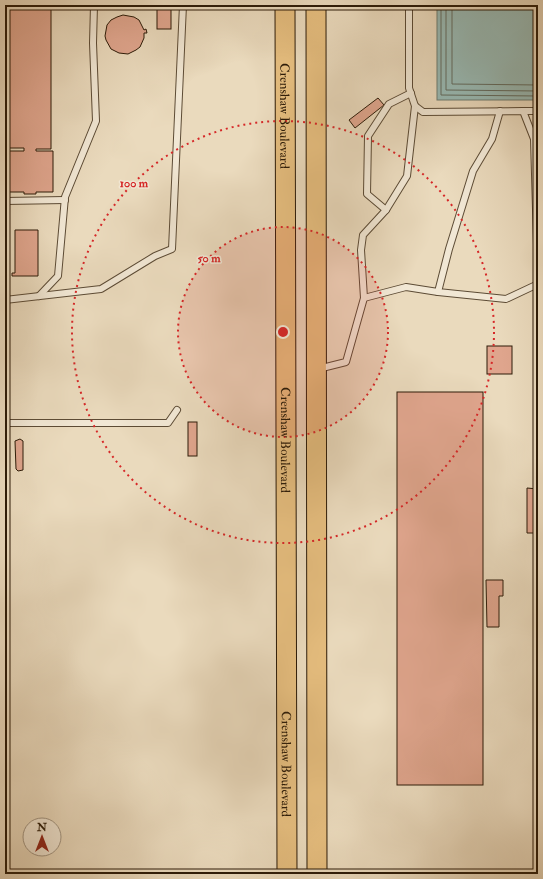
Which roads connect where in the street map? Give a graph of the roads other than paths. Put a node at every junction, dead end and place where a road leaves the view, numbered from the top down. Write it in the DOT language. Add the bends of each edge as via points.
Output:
graph roads {
  1 [pos="94,5"];
  2 [pos="183,5"];
  3 [pos="285,5"];
  4 [pos="316,5"];
  5 [pos="409,5"];
  6 [pos="411,93"];
  7 [pos="415,106"];
  8 [pos="500,111"];
  9 [pos="523,111"];
  10 [pos="538,111"];
  11 [pos="64,200"];
  12 [pos="5,201"];
  13 [pos="386,210"];
  14 [pos="538,279"];
  15 [pos="538,284"];
  16 [pos="438,292"];
  17 [pos="39,296"];
  18 [pos="364,298"];
  19 [pos="5,300"];
  20 [pos="316,369"];
  21 [pos="177,410"];
  22 [pos="5,423"];
  23 [pos="287,874"];
  24 [pos="317,874"];
  1 -- 11 [label="lane" via="96,121"];
  2 -- 17 [label="lane" via="172,249 155,256 101,289"];
  3 -- 23 [label="main road, Crenshaw Boulevard"];
  4 -- 20 [label="main road"];
  5 -- 6 [label="lane"];
  6 -- 7 [label="lane"];
  6 -- 13 [label="lane" via="389,104 368,136 367,194"];
  7 -- 8 [label="lane" via="423,112"];
  7 -- 13 [label="lane" via="407,176"];
  8 -- 9 [label="lane"];
  8 -- 16 [label="lane" via="492,139 473,171"];
  9 -- 10 [label="lane"];
  9 -- 14 [label="lane" via="534,139"];
  11 -- 12 [label="lane"];
  11 -- 17 [label="lane" via="58,276"];
  13 -- 18 [label="lane" via="362,235"];
  15 -- 16 [label="lane" via="506,299"];
  16 -- 18 [label="lane" via="406,287"];
  17 -- 19 [label="lane"];
  18 -- 20 [label="lane" via="346,362"];
  20 -- 24 [label="main road"];
  21 -- 22 [label="lane" via="168,423"];
}
